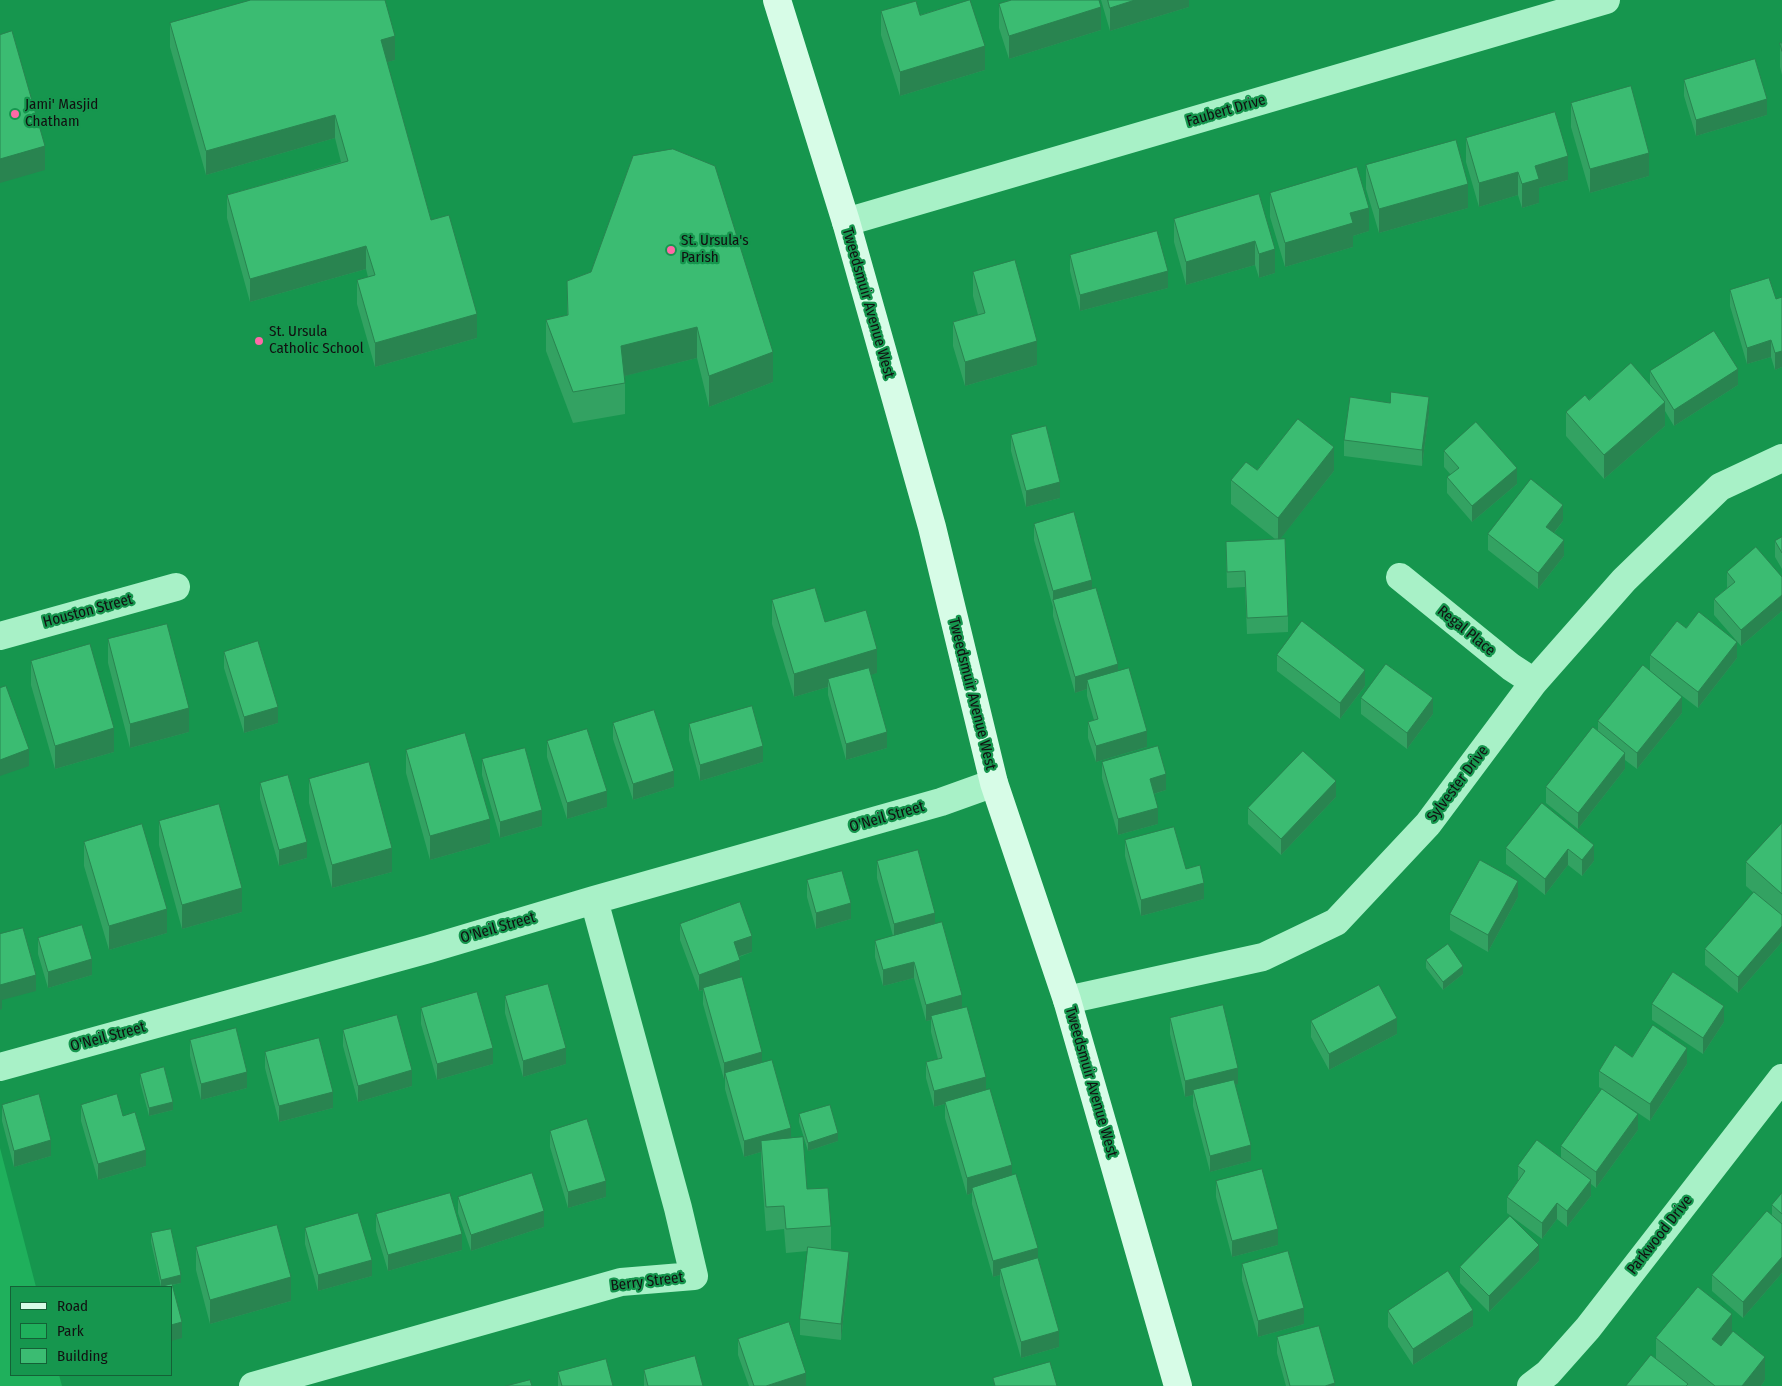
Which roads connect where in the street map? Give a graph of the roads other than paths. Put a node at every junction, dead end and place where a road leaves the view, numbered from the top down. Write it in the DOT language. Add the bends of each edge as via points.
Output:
graph roads {
  1 [pos="776,0"];
  2 [pos="1606,0"];
  3 [pos="846,222"];
  4 [pos="1782,458"];
  5 [pos="1400,577"];
  6 [pos="176,587"];
  7 [pos="0,636"];
  8 [pos="1534,682"];
  9 [pos="994,783"];
  10 [pos="594,900"];
  11 [pos="1067,1000"];
  12 [pos="0,1067"];
  13 [pos="1782,1078"];
  14 [pos="253,1386"];
  15 [pos="1178,1386"];
  16 [pos="1531,1386"];
  1 -- 3 [label="street, Tweedsmuir Avenue West"];
  2 -- 3 [label="street, Faubert Drive"];
  3 -- 9 [label="street, Tweedsmuir Avenue West" via="932,527"];
  4 -- 8 [label="street, Sylvester Drive" via="1720,487 1624,580"];
  5 -- 8 [label="street, Regal Place"];
  6 -- 7 [label="street, Houston Street"];
  8 -- 11 [label="street, Sylvester Drive" via="1428,824 1336,922 1263,957"];
  9 -- 10 [label="street, O'Neil Street" via="941,802"];
  9 -- 11 [label="street, Tweedsmuir Avenue West"];
  10 -- 12 [label="street, O'Neil Street" via="429,949"];
  10 -- 14 [label="street, Berry Street" via="694,1276 621,1282"];
  11 -- 15 [label="street, Tweedsmuir Avenue West"];
  13 -- 16 [label="street, Parkwood Drive" via="1588,1328 1548,1373"];
}
